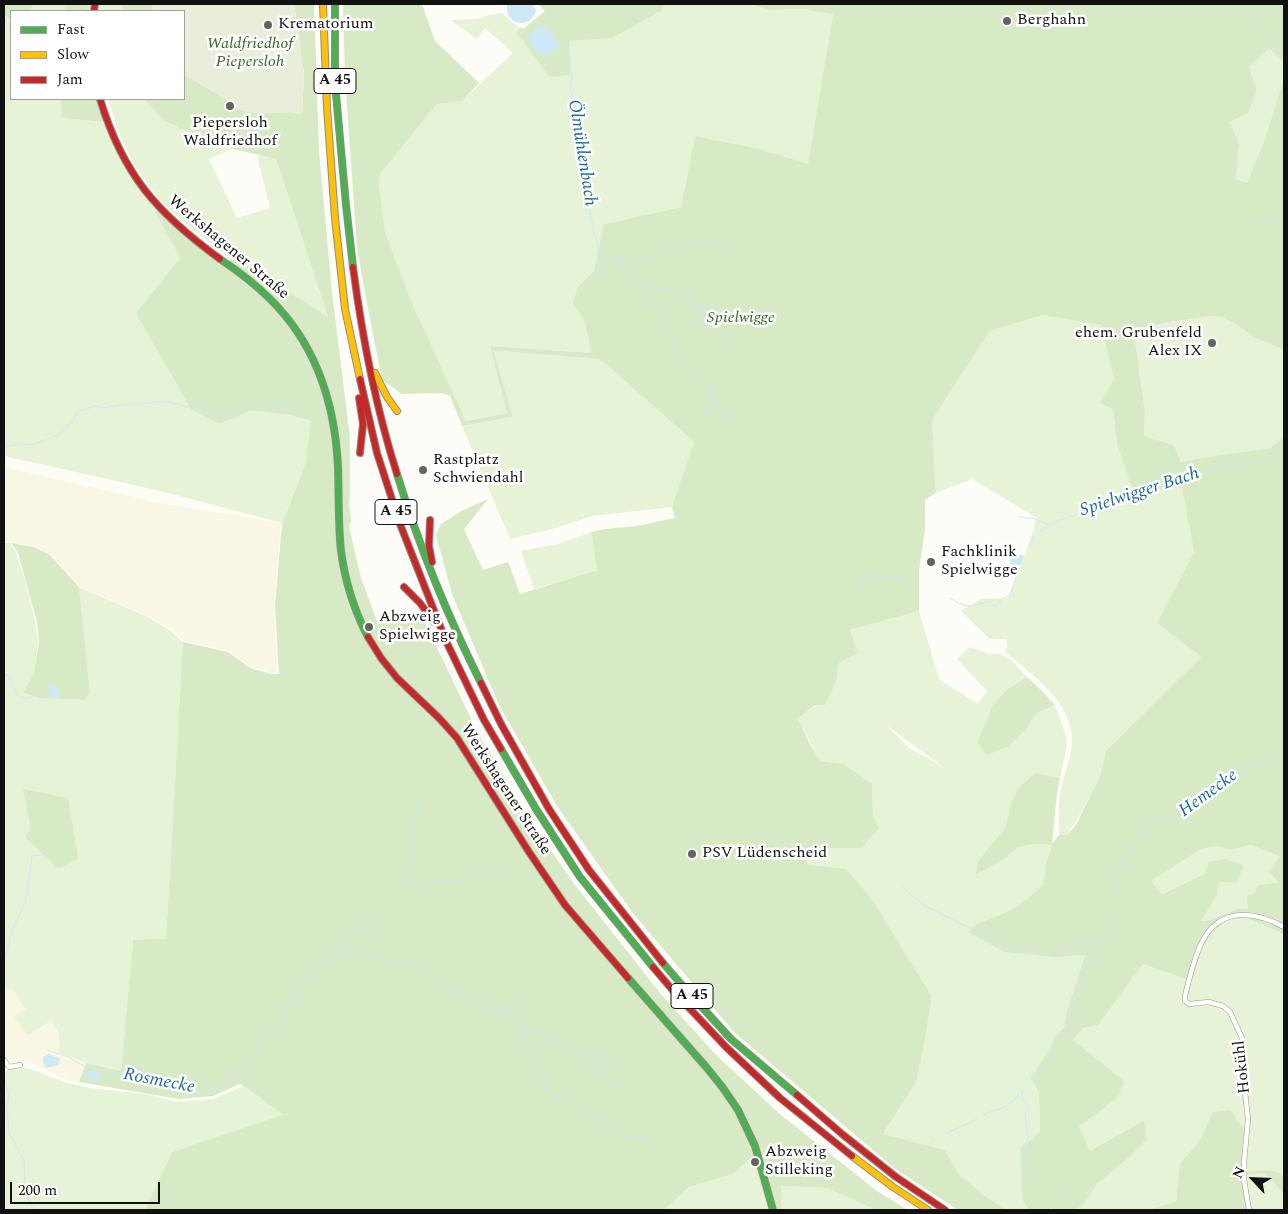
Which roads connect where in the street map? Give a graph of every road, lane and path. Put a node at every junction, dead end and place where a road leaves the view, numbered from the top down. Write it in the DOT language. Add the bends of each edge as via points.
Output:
graph roads {
  1 [pos="323,4"];
  2 [pos="335,4"];
  3 [pos="100,100"];
  4 [pos="367,352"];
  5 [pos="360,378"];
  6 [pos="398,412"];
  7 [pos="360,453"];
  8 [pos="430,520"];
  9 [pos="404,587"];
  10 [pos="440,594"];
  11 [pos="446,641"];
  12 [pos="1284,927"];
  13 [pos="4,1060"];
  14 [pos="20,1065"];
  15 [pos="773,1210"];
  16 [pos="928,1210"];
  17 [pos="945,1210"];
  18 [pos="1249,1210"];
  1 -- 5 [label="main road, A 45" via="335,218 346,309"];
  2 -- 4 [label="main road, A 45" via="335,83 346,204"];
  3 -- 15 [label="main road, Werkshagener Straße" via="115,144 148,197 180,228 265,294 289,320 312,356 335,427 343,563 354,603 370,640 404,685 456,737 565,905 728,1095 750,1134"];
  4 -- 6 [label="main road" via="377,378"];
  4 -- 10 [label="main road, A 45" via="389,450 411,520"];
  5 -- 7 [label="main road" via="358,394 363,424"];
  5 -- 11 [label="main road, A 45" via="377,453 400,524"];
  8 -- 10 [label="main road" via="429,546"];
  9 -- 11 [label="main road" via="426,610"];
  10 -- 17 [label="main road, A 45" via="501,724 548,809 635,928 731,1039 842,1134 896,1177"];
  11 -- 16 [label="main road, A 45" via="484,720 580,877 674,993 780,1098"];
  12 -- 18 [label="street, Hokühl" via="1246,914 1217,923 1202,942 1185,996 1189,1004 1209,1002 1227,1008 1242,1038 1248,1120 1244,1175"];
  13 -- 14 [label="street" via="9,1067"];
}
